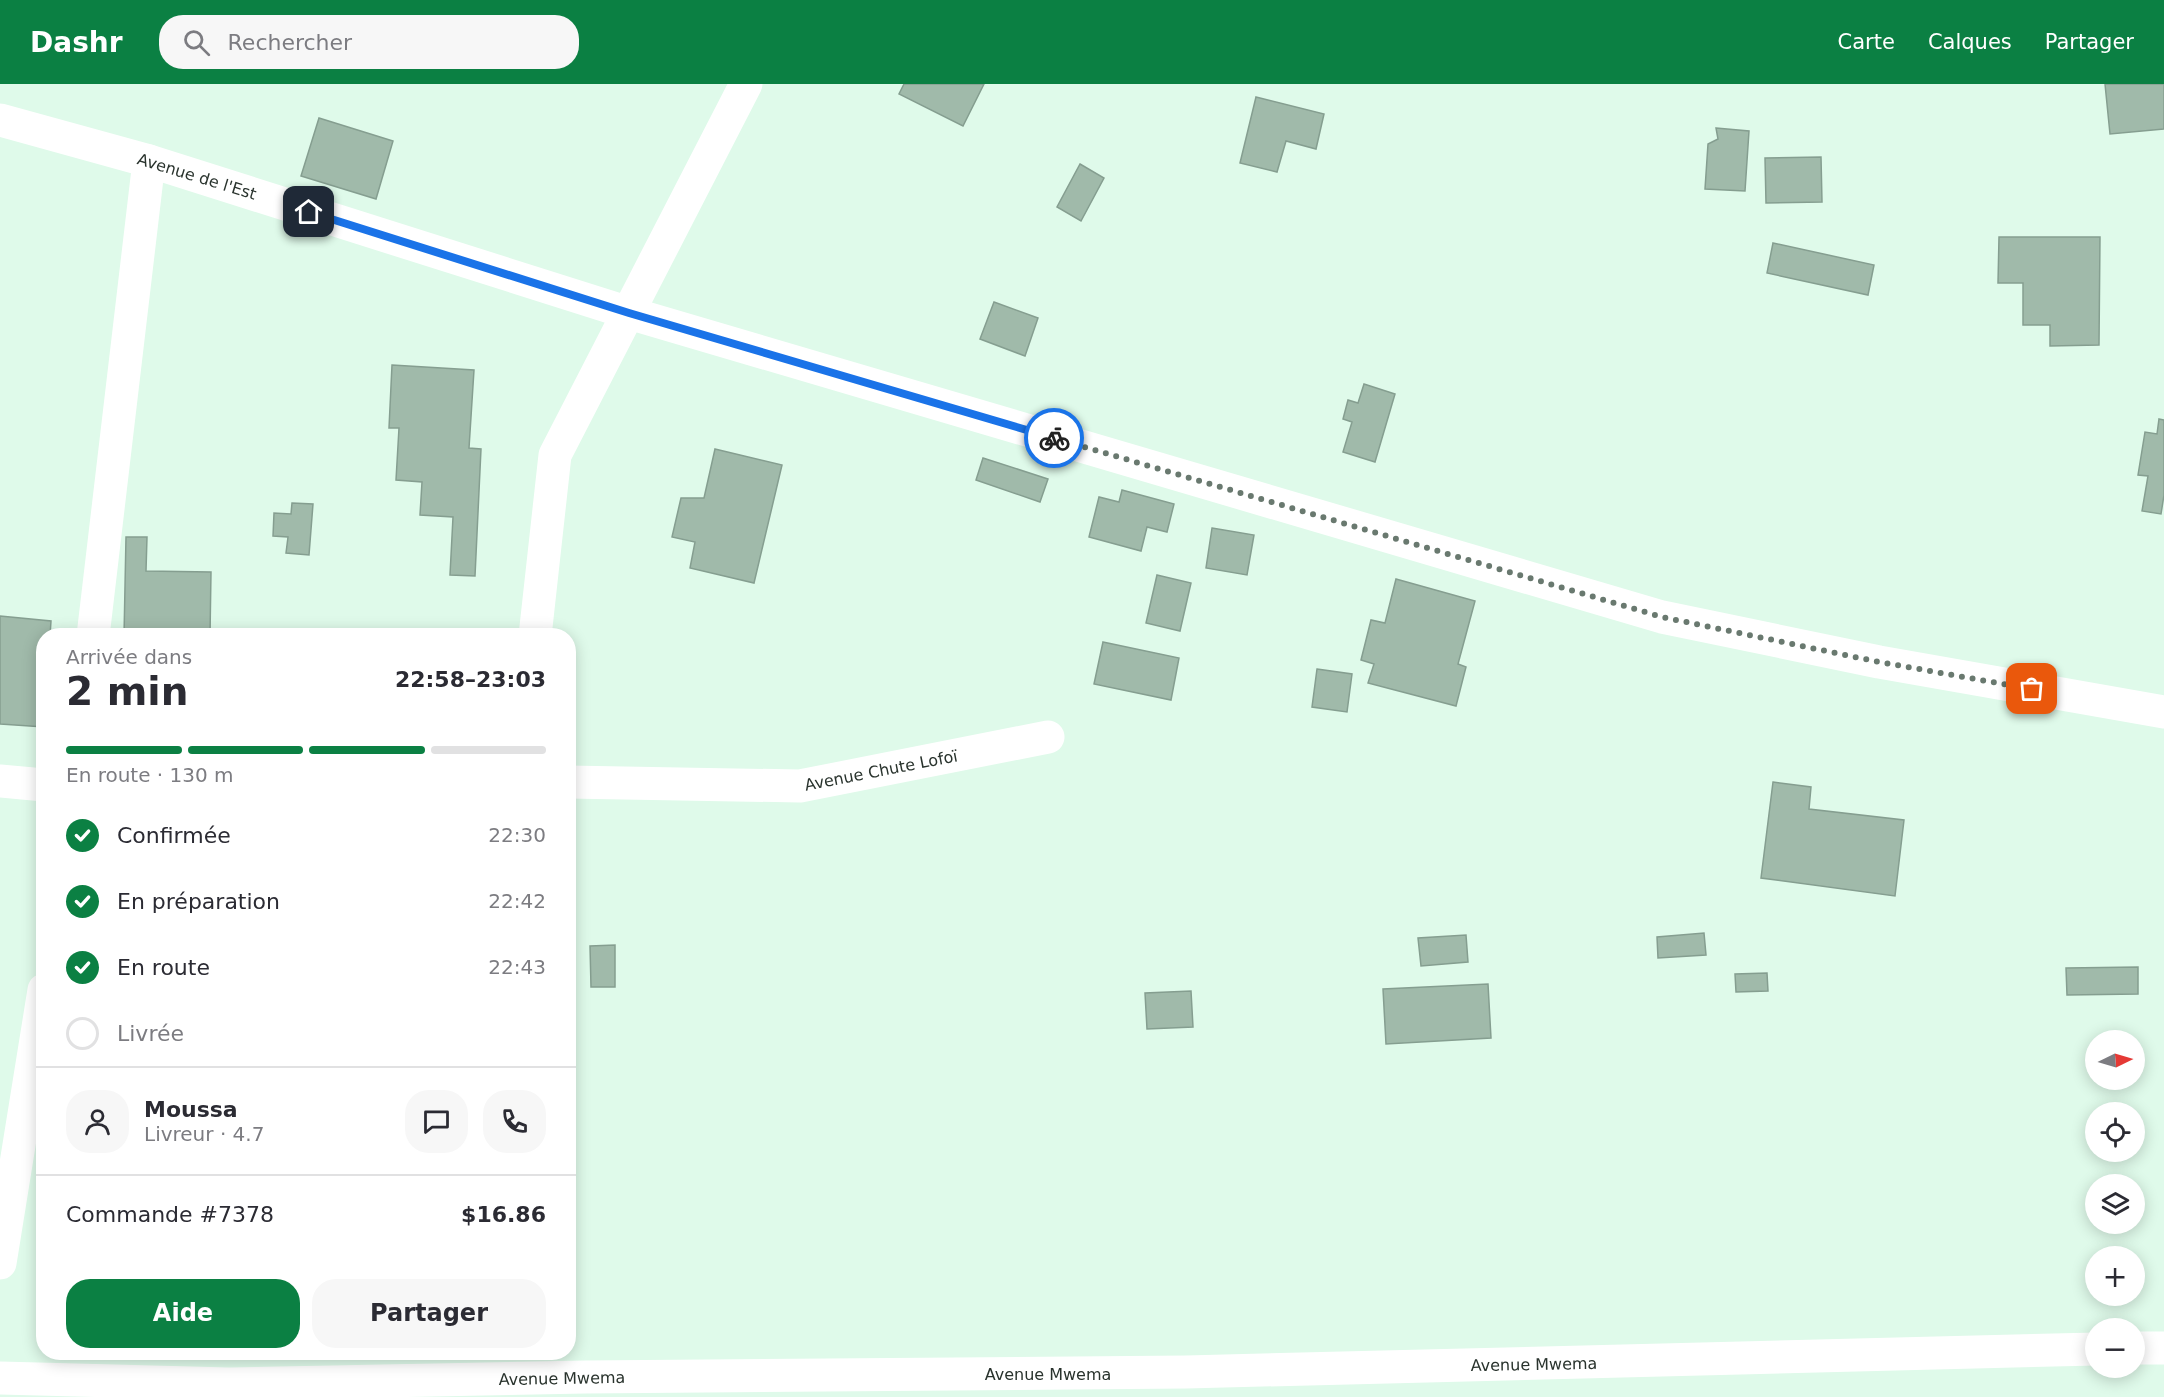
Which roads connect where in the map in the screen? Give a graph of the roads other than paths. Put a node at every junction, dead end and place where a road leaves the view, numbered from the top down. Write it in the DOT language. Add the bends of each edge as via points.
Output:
graph roads {
  1 [pos="746,84"];
  2 [pos="0,120"];
  3 [pos="149,161"];
  4 [pos="629,313"];
  5 [pos="94,628"];
  6 [pos="536,628"];
  7 [pos="2164,712"];
  8 [pos="1048,737"];
  9 [pos="0,781"];
  10 [pos="576,782"];
  11 [pos="36,784"];
  12 [pos="36,1040"];
  13 [pos="0,1263"];
  14 [pos="2145,1348"];
  15 [pos="2164,1348"];
  16 [pos="2085,1349"];
  17 [pos="0,1378"];
  18 [pos="229,1390"];
  1 -- 4 [label="street"];
  2 -- 3 [label="street, Avenue de l'Est"];
  3 -- 4 [label="street, Avenue de l'Est"];
  3 -- 5 [label="street"];
  4 -- 6 [label="street" via="555,455"];
  4 -- 7 [label="street, Avenue de l'Est" via="1662,617 1879,662"];
  8 -- 10 [label="street, Avenue Chute Lofoï" via="800,786"];
  9 -- 11 [label="street"];
  12 -- 13 [label="street"];
  14 -- 15 [label="street"];
  16 -- 18 [label="street, Avenue Mwema" via="1186,1372 585,1377"];
  17 -- 18 [label="street, Avenue Mwema"];
}
